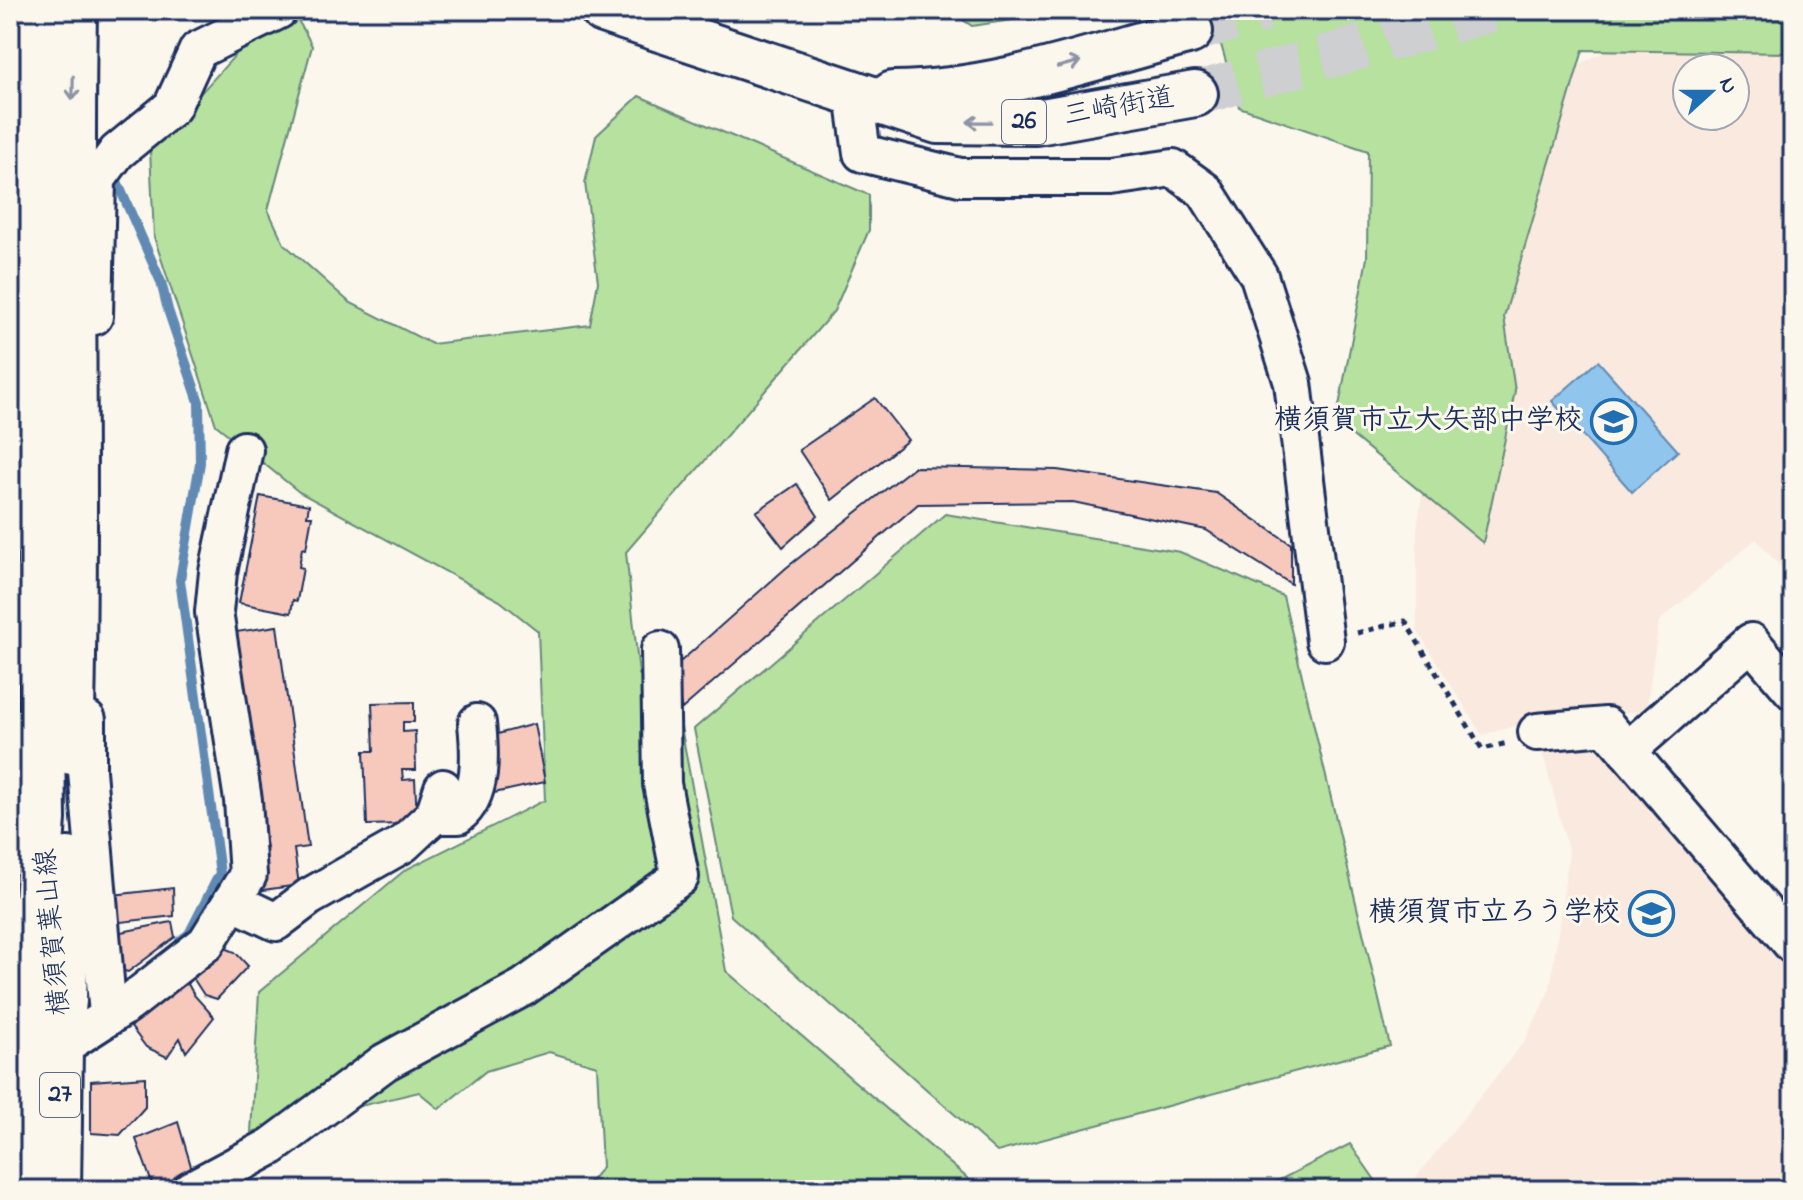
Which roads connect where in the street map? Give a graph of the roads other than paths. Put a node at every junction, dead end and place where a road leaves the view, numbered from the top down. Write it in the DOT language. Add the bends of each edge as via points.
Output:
graph roads {
  1 [pos="41,10"];
  2 [pos="74,10"];
  3 [pos="279,10"];
  4 [pos="612,11"];
  5 [pos="1190,31"];
  6 [pos="1195,94"];
  7 [pos="854,95"];
  8 [pos="244,450"];
  9 [pos="1325,641"];
  10 [pos="660,650"];
  11 [pos="1793,691"];
  12 [pos="477,723"];
  13 [pos="10,730"];
  14 [pos="1537,732"];
  15 [pos="1627,751"];
  16 [pos="232,901"];
  17 [pos="1793,945"];
  18 [pos="34,1006"];
  19 [pos="108,1015"];
  20 [pos="60,1048"];
  21 [pos="24,1190"];
  22 [pos="58,1190"];
  23 [pos="190,1190"];
  1 -- 18 [label="main road, 横須賀葉山線 / 27" via="37,283 43,819"];
  2 -- 18 [label="main road, one-way" via="75,604"];
  3 -- 19 [label="street" via="198,50 172,107 117,152 97,179 87,771"];
  4 -- 7 [label="main road, 三崎街道 / 26"];
  7 -- 5 [label="main road, 三崎街道 / 26, one-way" via="936,94"];
  6 -- 7 [label="main road, 三崎街道 / 26, one-way" via="1037,122 938,121"];
  7 -- 9 [label="street" via="862,153 960,177 1111,177 1173,168 1205,191 1259,276 1293,383"];
  8 -- 16 [label="street" via="214,612 243,800 248,875"];
  10 -- 23 [label="street" via="662,784 680,877 524,987 385,1062 272,1146"];
  11 -- 15 [label="street" via="1751,642"];
  12 -- 16 [label="street" via="472,800 458,815 438,802 403,844 309,897 276,922"];
  13 -- 18 [label="main road"];
  14 -- 15 [label="street" via="1606,726"];
  15 -- 17 [label="street"];
  16 -- 19 [label="street" via="206,943"];
  18 -- 20 [label="main road, 横須賀葉山線 / 27"];
  18 -- 21 [label="main road, 横須賀葉山線 / 27"];
  19 -- 20 [label="street"];
  20 -- 22 [label="main road, 横須賀葉山線 / 27"];
}
